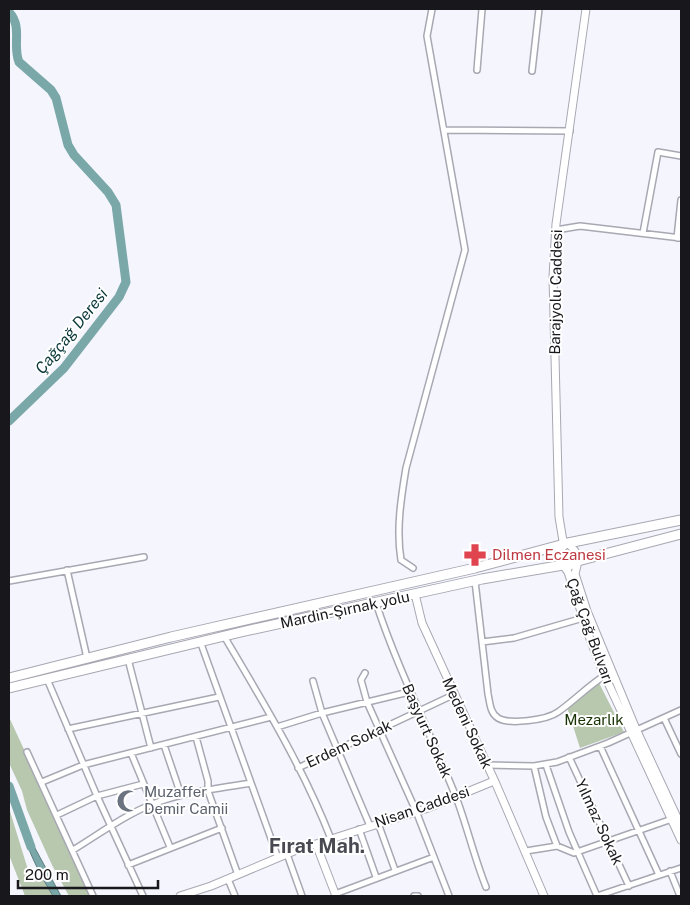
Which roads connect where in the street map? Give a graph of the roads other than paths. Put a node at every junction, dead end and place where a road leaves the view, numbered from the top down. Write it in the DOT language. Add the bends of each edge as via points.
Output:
graph roads {
  1 [pos="432,9"];
  2 [pos="482,9"];
  3 [pos="539,9"];
  4 [pos="586,9"];
  5 [pos="477,70"];
  6 [pos="532,71"];
  7 [pos="444,130"];
  8 [pos="570,130"];
  9 [pos="681,156"];
  10 [pos="681,200"];
  11 [pos="556,230"];
  12 [pos="643,233"];
  13 [pos="679,238"];
  14 [pos="681,520"];
  15 [pos="681,534"];
  16 [pos="568,543"];
  17 [pos="144,557"];
  18 [pos="578,561"];
  19 [pos="563,565"];
  20 [pos="414,568"];
  21 [pos="68,570"];
  22 [pos="9,581"];
  23 [pos="475,581"];
  24 [pos="415,594"];
  25 [pos="376,603"];
  26 [pos="583,618"];
  27 [pos="224,636"];
  28 [pos="200,642"];
  29 [pos="482,642"];
  30 [pos="87,658"];
  31 [pos="128,659"];
  32 [pos="365,673"];
  33 [pos="608,674"];
  34 [pos="9,678"];
  35 [pos="47,679"];
  36 [pos="313,681"];
  37 [pos="9,688"];
  38 [pos="409,692"];
  39 [pos="453,695"];
  40 [pos="219,697"];
  41 [pos="367,702"];
  42 [pos="681,710"];
  43 [pos="418,712"];
  44 [pos="144,713"];
  45 [pos="322,713"];
  46 [pos="272,717"];
  47 [pos="664,718"];
  48 [pos="278,727"];
  49 [pos="68,729"];
  50 [pos="230,729"];
  51 [pos="379,730"];
  52 [pos="633,731"];
  53 [pos="196,737"];
  54 [pos="164,745"];
  55 [pos="600,746"];
  56 [pos="151,748"];
  57 [pos="339,750"];
  58 [pos="27,752"];
  59 [pos="131,753"];
  60 [pos="681,754"];
  61 [pos="569,758"];
  62 [pos="84,765"];
  63 [pos="487,765"];
  64 [pos="546,765"];
  65 [pos="534,766"];
  66 [pos="298,768"];
  67 [pos="494,780"];
  68 [pos="42,782"];
  69 [pos="251,783"];
  70 [pos="143,784"];
  71 [pos="208,791"];
  72 [pos="182,795"];
  73 [pos="97,796"];
  74 [pos="456,797"];
  75 [pos="151,805"];
  76 [pos="416,811"];
  77 [pos="57,815"];
  78 [pos="677,818"];
  79 [pos="374,824"];
  80 [pos="112,826"];
  81 [pos="681,826"];
  82 [pos="222,828"];
  83 [pos="359,829"];
  84 [pos="640,831"];
  85 [pos="331,839"];
  86 [pos="681,840"];
  87 [pos="608,842"];
  88 [pos="316,844"];
  89 [pos="557,846"];
  90 [pos="170,848"];
  91 [pos="72,850"];
  92 [pos="526,851"];
  93 [pos="577,852"];
  94 [pos="286,854"];
  95 [pos="434,857"];
  96 [pos="278,858"];
  97 [pos="128,865"];
  98 [pos="681,868"];
  99 [pos="395,870"];
  100 [pos="670,871"];
  101 [pos="238,875"];
  102 [pos="658,875"];
  103 [pos="376,877"];
  104 [pos="228,879"];
  105 [pos="629,886"];
  106 [pos="486,887"];
  107 [pos="336,895"];
  108 [pos="93,896"];
  109 [pos="143,896"];
  110 [pos="180,896"];
  111 [pos="235,896"];
  112 [pos="302,896"];
  113 [pos="450,896"];
  114 [pos="544,896"];
  115 [pos="597,896"];
  116 [pos="680,896"];
  1 -- 7 [label="street" via="427,36"];
  2 -- 5 [label="street"];
  3 -- 6 [label="street"];
  4 -- 8 [label="street, Barajyolu Caddesi"];
  7 -- 8 [label="street"];
  7 -- 20 [label="street" via="465,250 402,491 401,560"];
  8 -- 11 [label="street, Barajyolu Caddesi"];
  9 -- 12 [label="street" via="658,152"];
  10 -- 13 [label="street"];
  11 -- 12 [label="street" via="580,226"];
  11 -- 16 [label="street, Barajyolu Caddesi" via="553,277 559,517 563,541"];
  12 -- 13 [label="street"];
  14 -- 16 [label="highway, Mardin-Şırnak yolu"];
  15 -- 18 [label="highway, Mardin-Şırnak yolu"];
  16 -- 18 [label="street, Çağ Çağ Bulvarı" via="576,551"];
  16 -- 19 [label="street, Çağ Çağ Bulvarı" via="559,551"];
  16 -- 30 [label="highway, Mardin-Şırnak yolu" via="476,568"];
  17 -- 21 [label="street"];
  18 -- 19 [label="highway, Mardin-Şırnak yolu"];
  18 -- 33 [label="street, Çağ Çağ Bulvarı" via="575,574"];
  19 -- 23 [label="highway, Mardin-Şırnak yolu"];
  19 -- 26 [label="street, Çağ Çağ Bulvarı"];
  21 -- 22 [label="street"];
  21 -- 30 [label="street"];
  23 -- 24 [label="highway, Mardin-Şırnak yolu"];
  23 -- 29 [label="street"];
  24 -- 25 [label="highway, Mardin-Şırnak yolu"];
  24 -- 39 [label="street, Medeni Sokak" via="422,623"];
  25 -- 27 [label="highway, Mardin-Şırnak yolu"];
  25 -- 38 [label="street, Başyurt Sokak"];
  26 -- 29 [label="street" via="514,638"];
  26 -- 33 [label="street, Çağ Çağ Bulvarı"];
  27 -- 28 [label="highway, Mardin-Şırnak yolu"];
  27 -- 46 [label="street"];
  28 -- 31 [label="highway, Mardin-Şırnak yolu"];
  28 -- 40 [label="street"];
  29 -- 33 [label="street" via="491,710 506,722 548,717"];
  30 -- 34 [label="highway, Mardin-Şırnak yolu"];
  31 -- 35 [label="highway, Mardin-Şırnak yolu"];
  31 -- 44 [label="street"];
  32 -- 41 [label="street" via="362,680"];
  33 -- 52 [label="street, Çağ Çağ Bulvarı"];
  35 -- 37 [label="highway, Mardin-Şırnak yolu"];
  35 -- 49 [label="street"];
  36 -- 45 [label="street"];
  38 -- 41 [label="street"];
  38 -- 43 [label="street, Başyurt Sokak"];
  39 -- 43 [label="street, Erdem Sokak"];
  39 -- 63 [label="street, Medeni Sokak"];
  40 -- 44 [label="street"];
  40 -- 50 [label="street"];
  41 -- 45 [label="street"];
  41 -- 51 [label="street"];
  42 -- 47 [label="street"];
  43 -- 51 [label="street, Erdem Sokak"];
  43 -- 74 [label="street, Başyurt Sokak"];
  44 -- 49 [label="street"];
  44 -- 56 [label="street"];
  45 -- 48 [label="street"];
  45 -- 57 [label="street"];
  46 -- 48 [label="street"];
  46 -- 50 [label="street"];
  47 -- 52 [label="street"];
  47 -- 60 [label="street"];
  48 -- 66 [label="street"];
  49 -- 62 [label="street"];
  50 -- 53 [label="street"];
  50 -- 69 [label="street"];
  51 -- 57 [label="street, Erdem Sokak"];
  51 -- 76 [label="street"];
  52 -- 55 [label="street"];
  52 -- 78 [label="street, Çağ Çağ Bulvarı"];
  53 -- 54 [label="street"];
  53 -- 71 [label="street"];
  54 -- 56 [label="street"];
  54 -- 72 [label="street"];
  55 -- 61 [label="street"];
  55 -- 84 [label="street"];
  56 -- 59 [label="street"];
  57 -- 66 [label="street, Erdem Sokak"];
  57 -- 79 [label="street"];
  58 -- 68 [label="street"];
  59 -- 62 [label="street"];
  59 -- 70 [label="street"];
  61 -- 64 [label="street"];
  61 -- 87 [label="street, Yılmaz Sokak"];
  62 -- 68 [label="street"];
  62 -- 73 [label="street"];
  63 -- 65 [label="street"];
  63 -- 67 [label="street, Medeni Sokak"];
  64 -- 65 [label="street"];
  64 -- 93 [label="street"];
  65 -- 89 [label="street"];
  66 -- 85 [label="street"];
  67 -- 74 [label="street, Nisan Caddesi"];
  67 -- 92 [label="street, Medeni Sokak"];
  68 -- 77 [label="street"];
  69 -- 71 [label="street"];
  69 -- 96 [label="street"];
  70 -- 73 [label="street"];
  70 -- 75 [label="street"];
  71 -- 72 [label="street"];
  71 -- 82 [label="street"];
  72 -- 75 [label="street"];
  73 -- 77 [label="street"];
  73 -- 80 [label="street"];
  74 -- 76 [label="street, Nisan Caddesi"];
  74 -- 106 [label="street, Başyurt Sokak"];
  75 -- 80 [label="street"];
  75 -- 90 [label="street"];
  76 -- 79 [label="street, Nisan Caddesi"];
  76 -- 95 [label="street"];
  77 -- 91 [label="street"];
  78 -- 81 [label="street, Çağ Çağ Bulvarı"];
  78 -- 84 [label="street"];
  78 -- 86 [label="street, Çağ Çağ Bulvarı"];
  79 -- 83 [label="street, Nisan Caddesi"];
  79 -- 99 [label="street"];
  80 -- 91 [label="street"];
  80 -- 97 [label="street"];
  82 -- 90 [label="street"];
  82 -- 101 [label="street"];
  83 -- 85 [label="street, Nisan Caddesi"];
  83 -- 103 [label="street"];
  84 -- 87 [label="street"];
  84 -- 102 [label="street"];
  85 -- 88 [label="street, Nisan Caddesi"];
  87 -- 93 [label="street"];
  87 -- 105 [label="street, Yılmaz Sokak"];
  88 -- 94 [label="street, Nisan Caddesi"];
  88 -- 107 [label="street"];
  89 -- 92 [label="street"];
  89 -- 93 [label="street"];
  90 -- 97 [label="street"];
  91 -- 108 [label="street"];
  92 -- 114 [label="street, Medeni Sokak"];
  93 -- 115 [label="street"];
  94 -- 96 [label="street, Nisan Caddesi"];
  94 -- 112 [label="street"];
  95 -- 99 [label="street"];
  95 -- 113 [label="street"];
  96 -- 101 [label="street, Nisan Caddesi"];
  97 -- 109 [label="street"];
  98 -- 100 [label="street"];
  99 -- 103 [label="street"];
  100 -- 102 [label="street"];
  100 -- 116 [label="street"];
  101 -- 104 [label="street, Nisan Caddesi"];
  102 -- 105 [label="street"];
  103 -- 107 [label="street"];
  104 -- 110 [label="street, Nisan Caddesi"];
  104 -- 111 [label="street"];
  105 -- 115 [label="street"];
}
